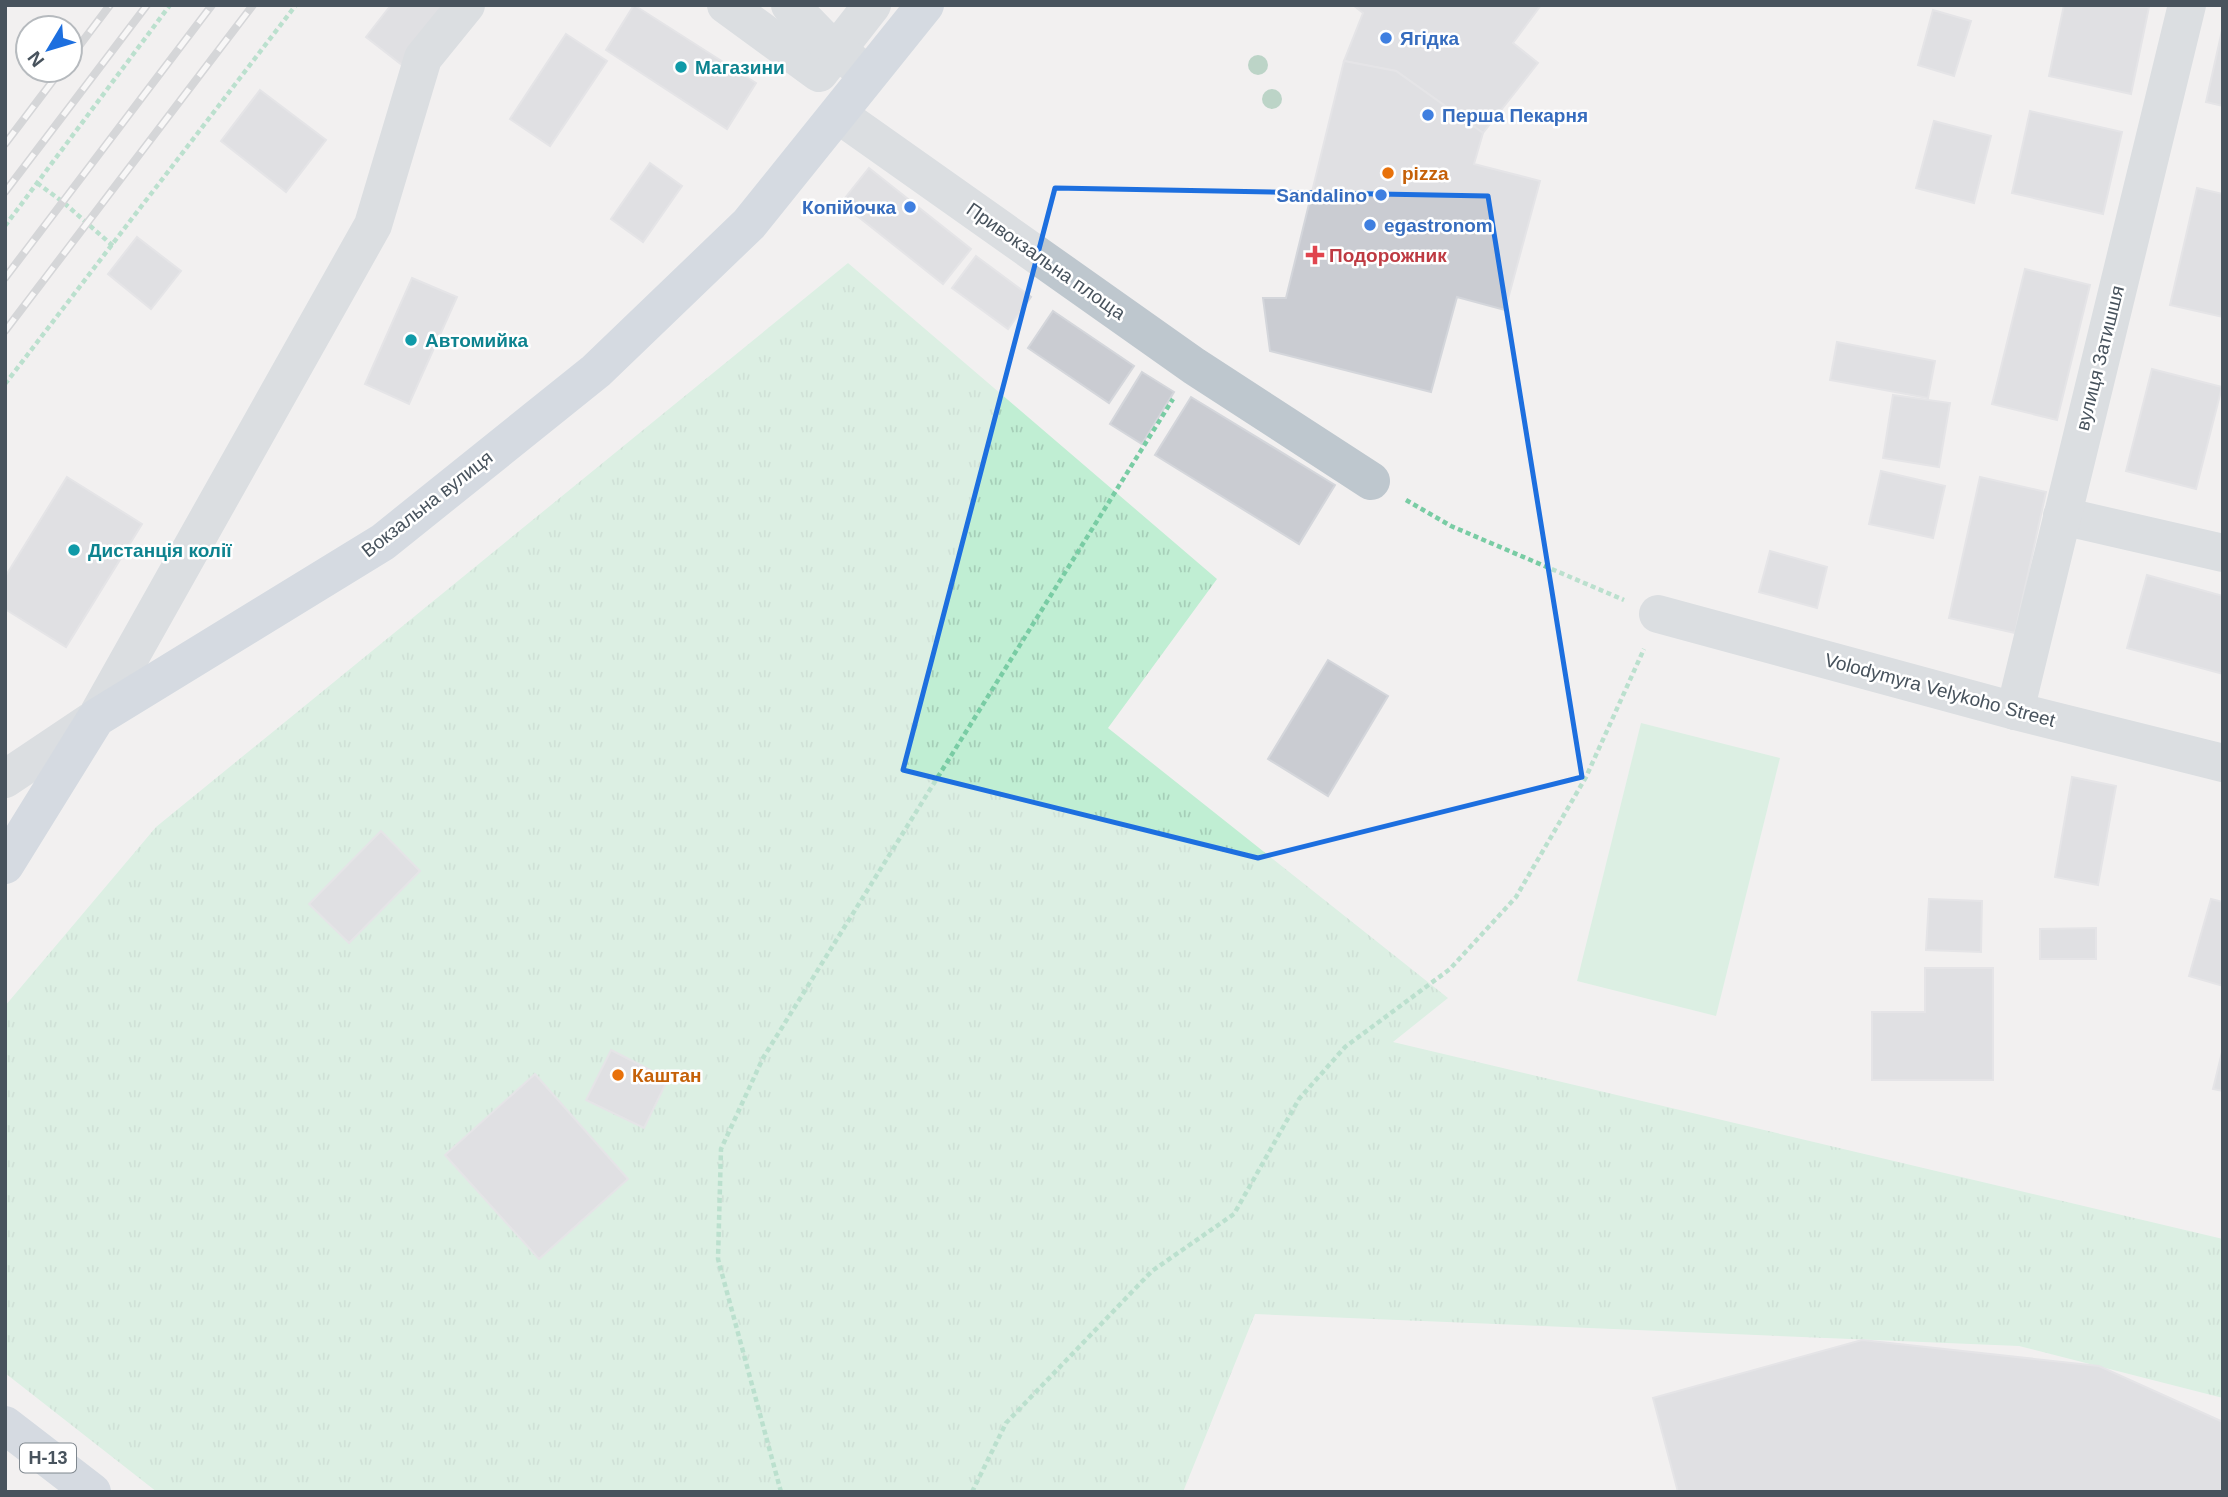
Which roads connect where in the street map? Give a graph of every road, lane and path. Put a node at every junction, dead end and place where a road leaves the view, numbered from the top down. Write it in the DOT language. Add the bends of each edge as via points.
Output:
graph roads {
  1 [pos="170,5"];
  2 [pos="296,5"];
  3 [pos="466,5"];
  4 [pos="726,5"];
  5 [pos="790,5"];
  6 [pos="872,5"];
  7 [pos="925,5"];
  8 [pos="2187,5"];
  9 [pos="823,31"];
  10 [pos="869,76"];
  11 [pos="839,115"];
  12 [pos="37,183"];
  13 [pos="5,226"];
  14 [pos="113,246"];
  15 [pos="1194,366"];
  16 [pos="5,384"];
  17 [pos="1371,481"];
  18 [pos="2062,516"];
  19 [pos="2223,553"];
  20 [pos="1658,614"];
  21 [pos="2014,710"];
  22 [pos="96,718"];
  23 [pos="2223,763"];
  24 [pos="5,779"];
  25 [pos="5,865"];
  26 [pos="5,1425"];
  27 [pos="92,1492"];
  28 [pos="781,1492"];
  29 [pos="972,1492"];
  1 -- 12 [label="path"];
  2 -- 14 [label="path"];
  3 -- 22 [label="street" via="423,58 373,225"];
  4 -- 9 [label="street" via="819,73"];
  5 -- 9 [label="street"];
  6 -- 9 [label="street"];
  7 -- 10 [label="main road"];
  8 -- 18 [label="street, вулиця Затишшя"];
  9 -- 10 [label="street"];
  10 -- 11 [label="main road"];
  11 -- 15 [label="street, Привокзальна площа"];
  11 -- 22 [label="main road, Вокзальна вулиця" via="750,224 596,371 383,542"];
  12 -- 13 [label="path"];
  12 -- 14 [label="path"];
  14 -- 16 [label="path"];
  15 -- 17 [label="street, Привокзальна площа"];
  15 -- 28 [label="path" via="762,1058 721,1149 718,1259"];
  17 -- 20 [label="path" via="1451,526"];
  18 -- 19 [label="street"];
  18 -- 21 [label="street, вулиця Затишшя"];
  20 -- 21 [label="street, Volodymyra Velykoho Street"];
  20 -- 29 [label="path" via="1586,777 1516,897 1450,969 1345,1048 1299,1099 1234,1214 1152,1271 1006,1423"];
  21 -- 23 [label="street, Volodymyra Velykoho Street"];
  22 -- 24 [label="street"];
  22 -- 25 [label="main road, Вокзальна вулиця"];
  26 -- 27 [label="main road, Н-13"];
}
